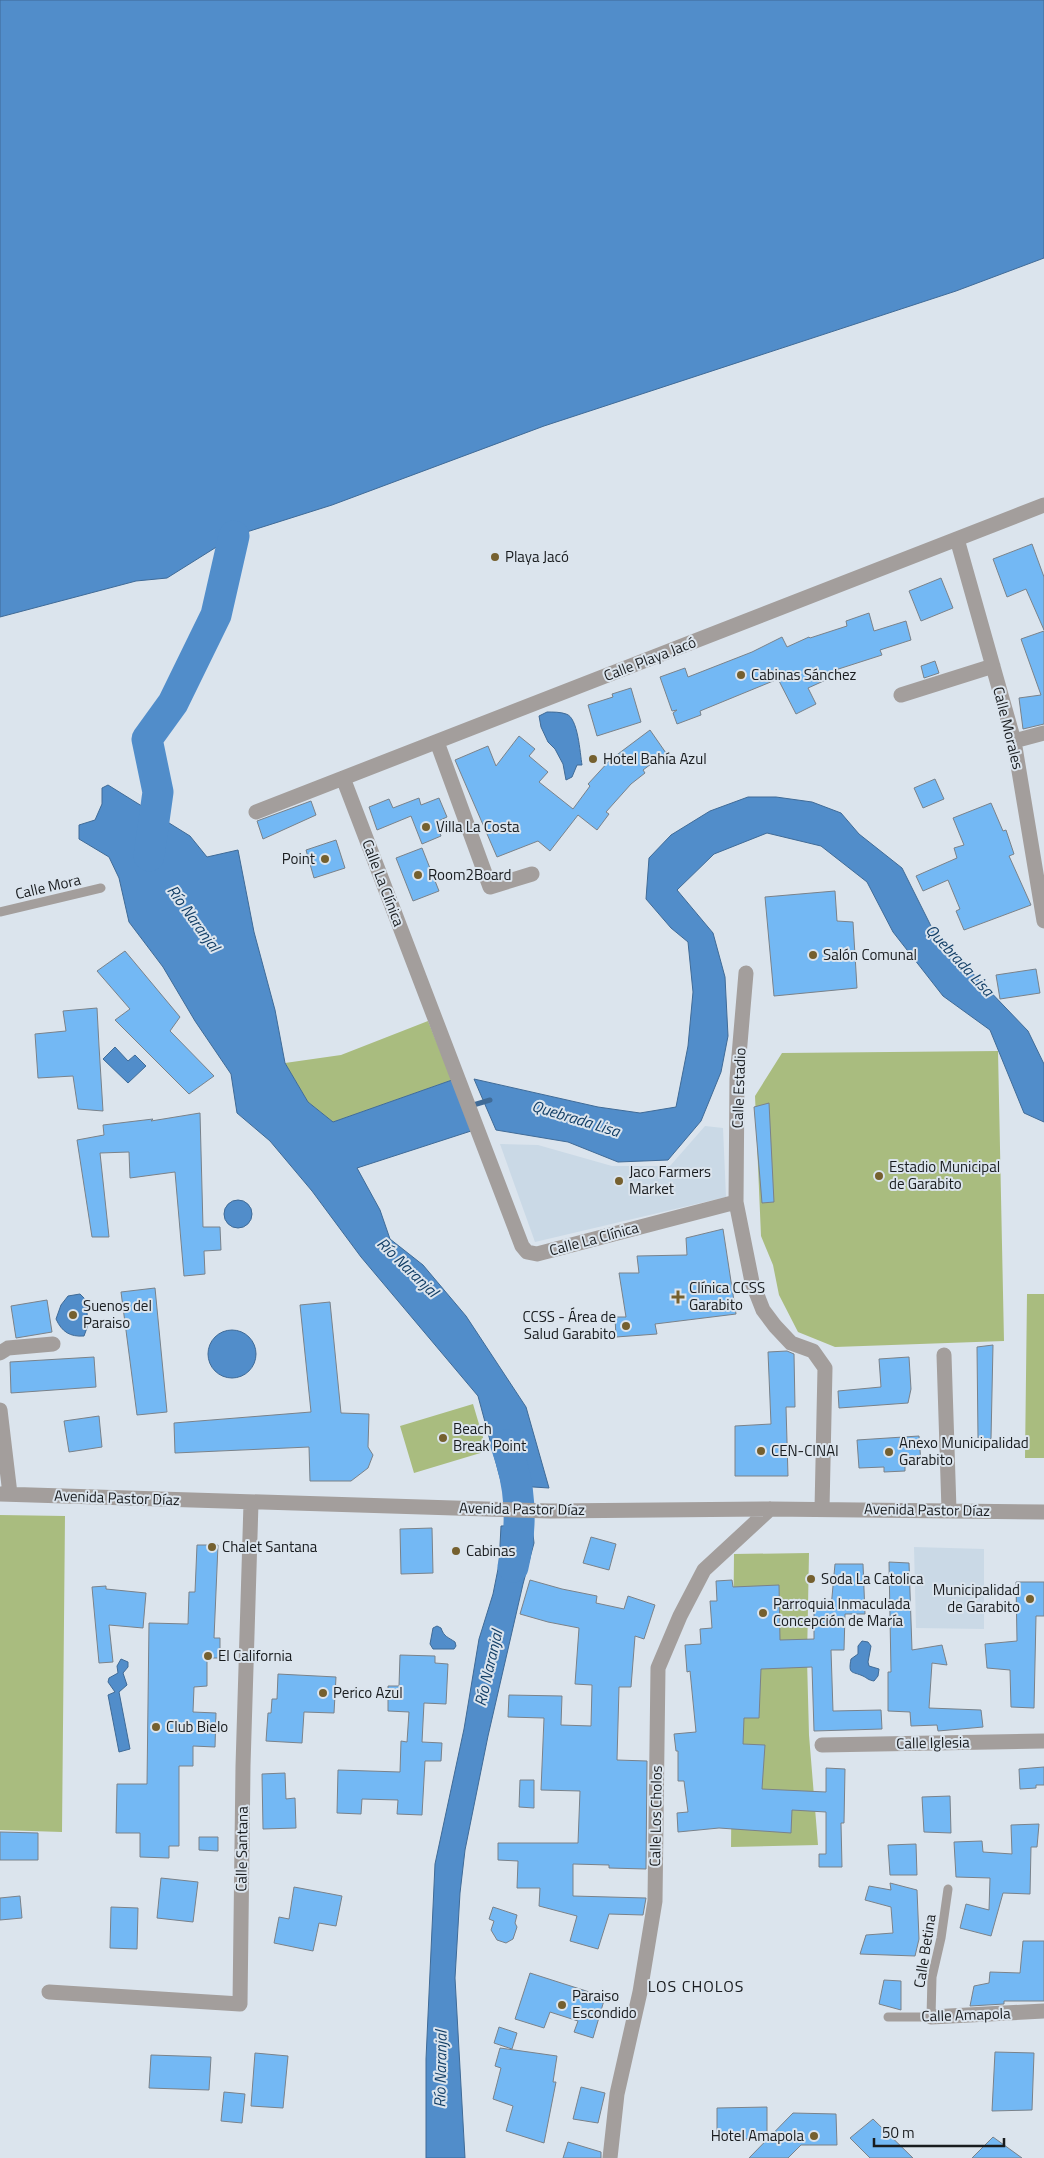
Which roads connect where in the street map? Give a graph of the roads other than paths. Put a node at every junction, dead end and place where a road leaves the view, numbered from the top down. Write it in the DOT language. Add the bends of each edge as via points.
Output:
graph roads {
  1 [pos="1044,505"];
  2 [pos="957,538"];
  3 [pos="993,666"];
  4 [pos="900,695"];
  5 [pos="1044,733"];
  6 [pos="1014,741"];
  7 [pos="437,742"];
  8 [pos="343,778"];
  9 [pos="256,812"];
  10 [pos="532,874"];
  11 [pos="102,888"];
  12 [pos="0,912"];
  13 [pos="1044,921"];
  14 [pos="746,974"];
  15 [pos="736,1202"];
  16 [pos="53,1344"];
  17 [pos="0,1353"];
  18 [pos="944,1355"];
  19 [pos="0,1410"];
  20 [pos="5,1494"];
  21 [pos="251,1503"];
  22 [pos="770,1509"];
  23 [pos="822,1509"];
  24 [pos="949,1510"];
  25 [pos="1044,1512"];
  26 [pos="1044,1741"];
  27 [pos="822,1745"];
  28 [pos="948,1889"];
  29 [pos="49,1992"];
  30 [pos="1044,2012"];
  31 [pos="931,2016"];
  32 [pos="888,2017"];
  33 [pos="610,2158"];
  1 -- 2 [label="street, Calle Playa Jacó"];
  2 -- 3 [label="street, Calle Morales"];
  2 -- 7 [label="street, Calle Playa Jacó"];
  3 -- 4 [label="street"];
  3 -- 6 [label="street, Calle Morales"];
  5 -- 6 [label="street"];
  6 -- 13 [label="street, Calle Morales"];
  7 -- 8 [label="street, Calle Playa Jacó"];
  7 -- 10 [label="street" via="490,887"];
  8 -- 9 [label="street, Calle Playa Jacó"];
  8 -- 15 [label="street, Calle La Clínica" via="527,1252 537,1254"];
  11 -- 12 [label="lane, Calle Mora"];
  14 -- 15 [label="street, Calle Estadio" via="737,1079"];
  15 -- 23 [label="street" via="752,1282 763,1310 791,1343 813,1351 825,1368"];
  16 -- 17 [label="street" via="8,1348"];
  18 -- 24 [label="street"];
  19 -- 20 [label="street"];
  20 -- 21 [label="street, Avenida Pastor Díaz"];
  21 -- 22 [label="street, Avenida Pastor Díaz" via="550,1511"];
  21 -- 29 [label="street, Calle Santana" via="242,1766 240,2004"];
  22 -- 23 [label="street, Avenida Pastor Díaz"];
  22 -- 33 [label="street, Calle Los Cholos" via="704,1570 658,1668 655,1902 640,1992 617,2094"];
  23 -- 24 [label="street, Avenida Pastor Díaz"];
  24 -- 25 [label="street, Avenida Pastor Díaz"];
  26 -- 27 [label="street, Calle Iglesia"];
  28 -- 31 [label="lane, Calle Betina" via="932,1977"];
  30 -- 31 [label="street, Calle Amapola"];
  31 -- 32 [label="lane, Calle Amapola"];
}
